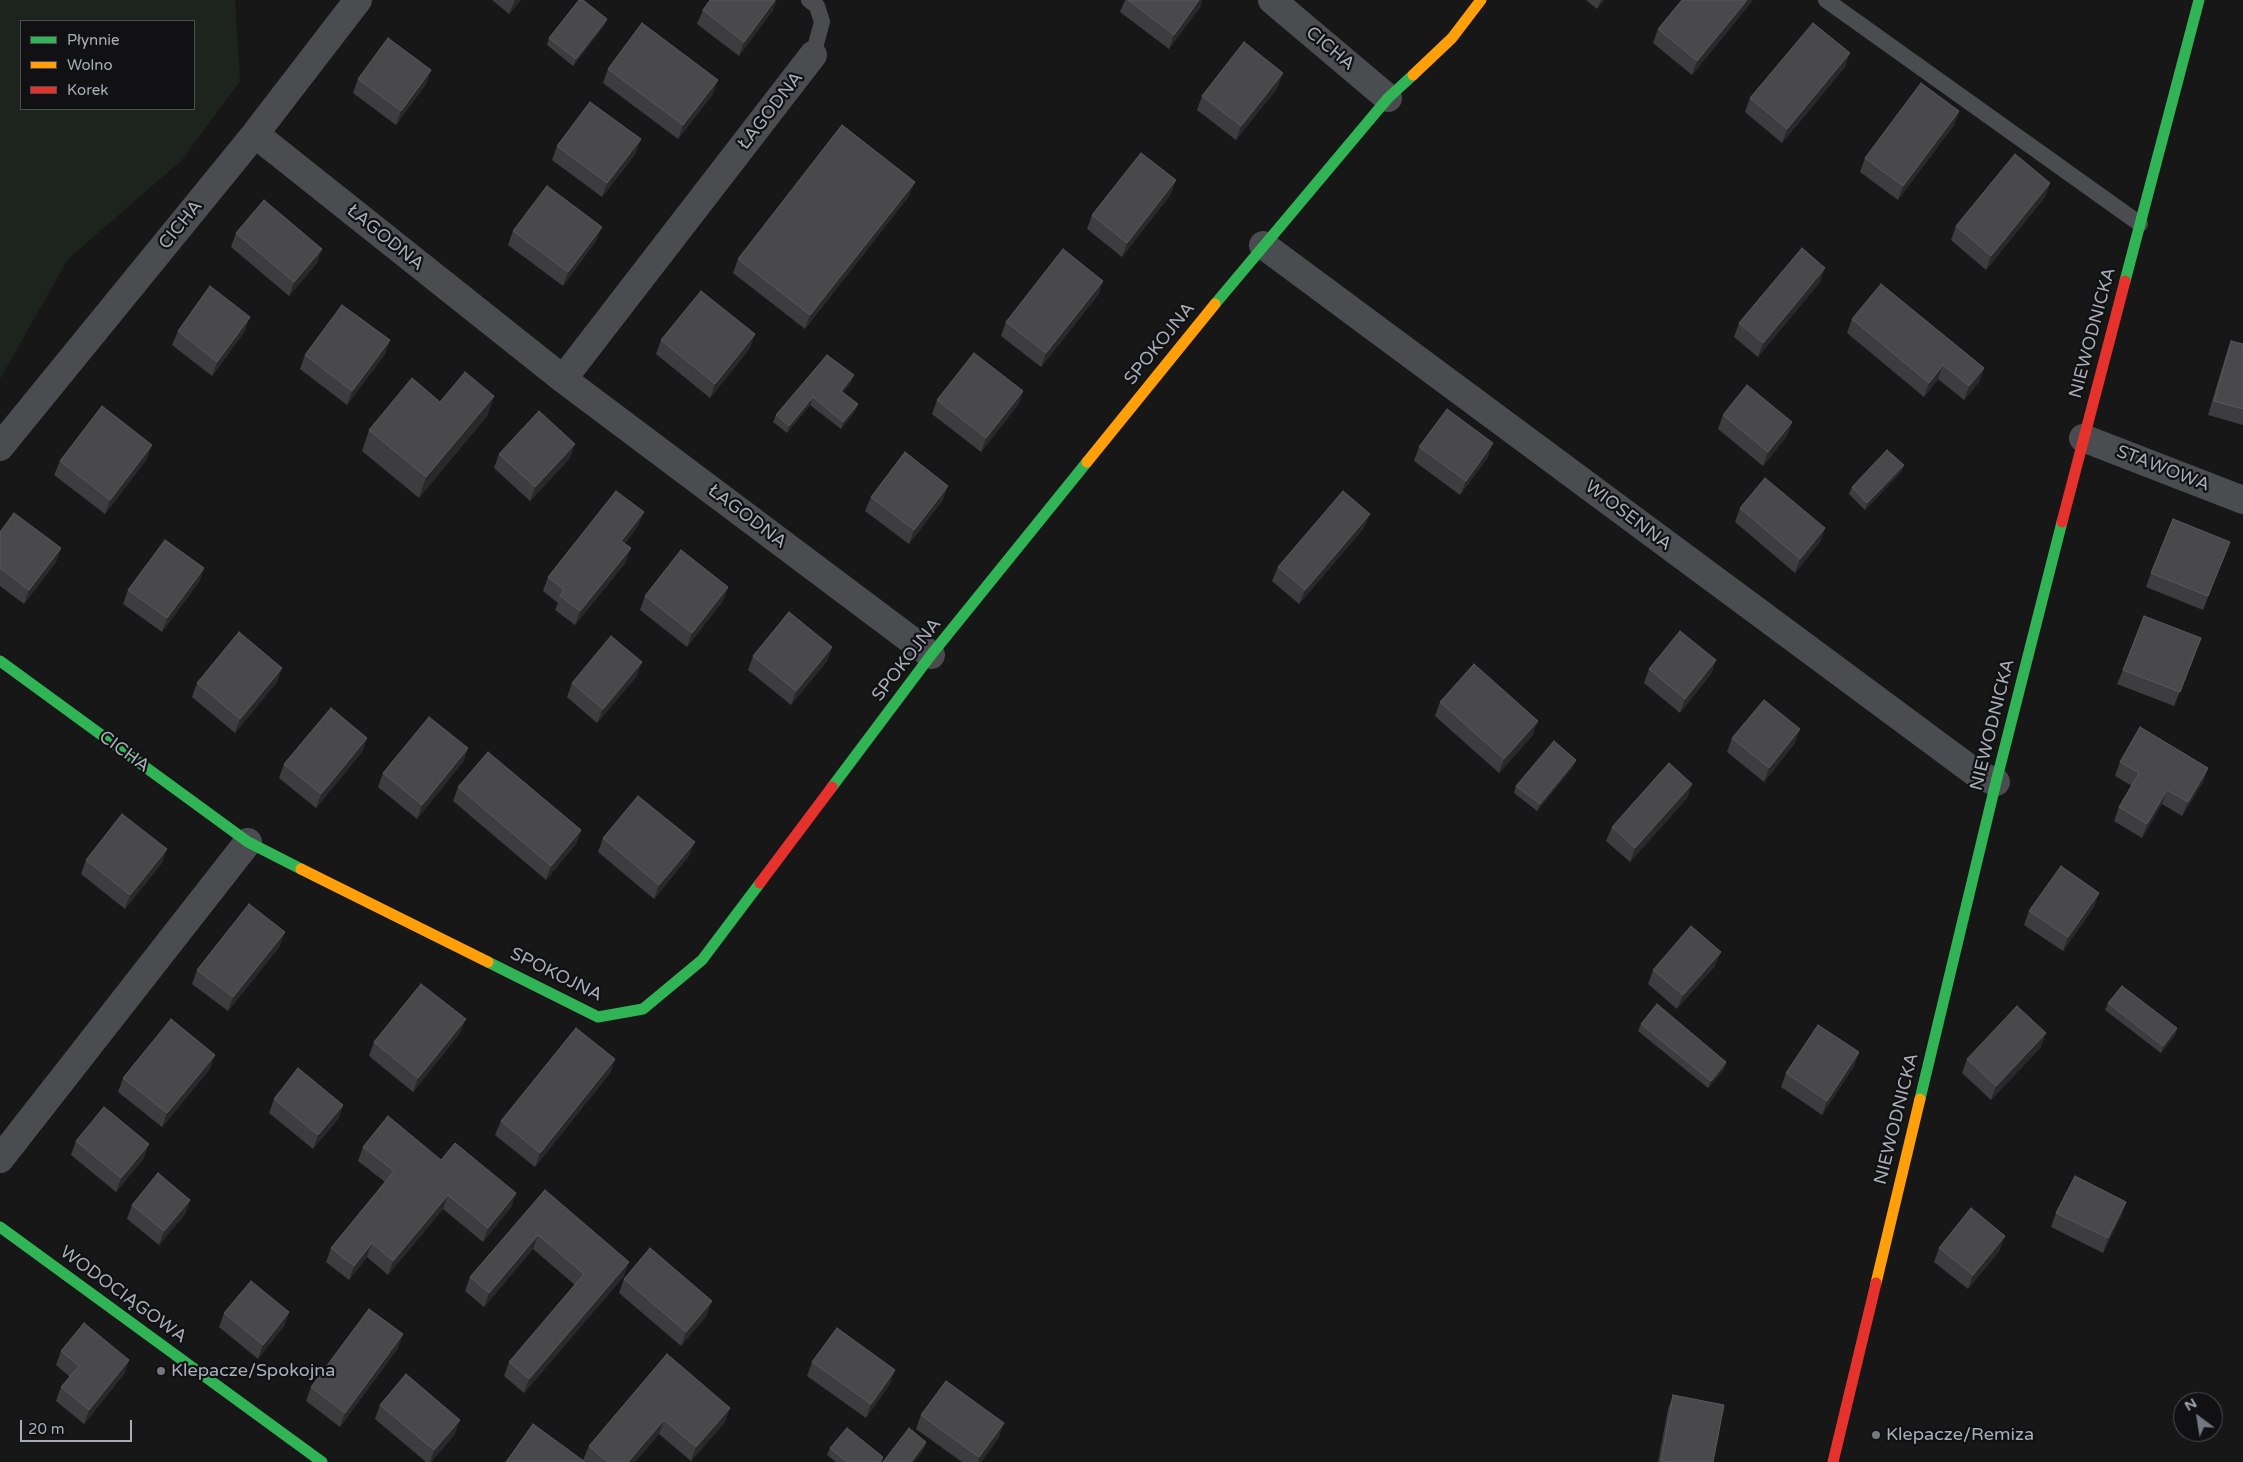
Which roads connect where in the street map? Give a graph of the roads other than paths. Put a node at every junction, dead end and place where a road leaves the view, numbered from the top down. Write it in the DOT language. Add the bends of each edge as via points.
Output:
graph roads {
  1 [pos="358,0"];
  2 [pos="809,0"];
  3 [pos="1272,0"];
  4 [pos="1481,0"];
  5 [pos="1826,0"];
  6 [pos="2200,0"];
  7 [pos="813,55"];
  8 [pos="1388,98"];
  9 [pos="255,134"];
  10 [pos="2140,224"];
  11 [pos="1263,245"];
  12 [pos="563,379"];
  13 [pos="2083,438"];
  14 [pos="0,447"];
  15 [pos="2243,500"];
  16 [pos="931,655"];
  17 [pos="0,661"];
  18 [pos="1996,782"];
  19 [pos="248,842"];
  20 [pos="0,1160"];
  21 [pos="0,1227"];
  22 [pos="322,1462"];
  23 [pos="1832,1462"];
  1 -- 9 [label="street, CICHA"];
  2 -- 7 [label="lane" via="817,6 822,22"];
  3 -- 8 [label="street, CICHA"];
  4 -- 8 [label="street, SPOKOJNA" via="1452,38"];
  5 -- 10 [label="lane"];
  6 -- 10 [label="street, NIEWODNICKA"];
  7 -- 12 [label="street, ŁAGODNA"];
  8 -- 11 [label="street, SPOKOJNA"];
  9 -- 12 [label="street, ŁAGODNA"];
  9 -- 14 [label="street, CICHA"];
  10 -- 13 [label="street, NIEWODNICKA"];
  11 -- 16 [label="street, SPOKOJNA"];
  11 -- 18 [label="street, WIOSENNA" via="1977,774"];
  12 -- 16 [label="street, ŁAGODNA"];
  13 -- 15 [label="street, STAWOWA"];
  13 -- 18 [label="street, NIEWODNICKA"];
  16 -- 19 [label="street, SPOKOJNA" via="702,960 643,1009 598,1016"];
  17 -- 19 [label="street, CICHA"];
  18 -- 23 [label="street, NIEWODNICKA"];
  19 -- 20 [label="street"];
  21 -- 22 [label="street, WODOCIĄGOWA"];
}
